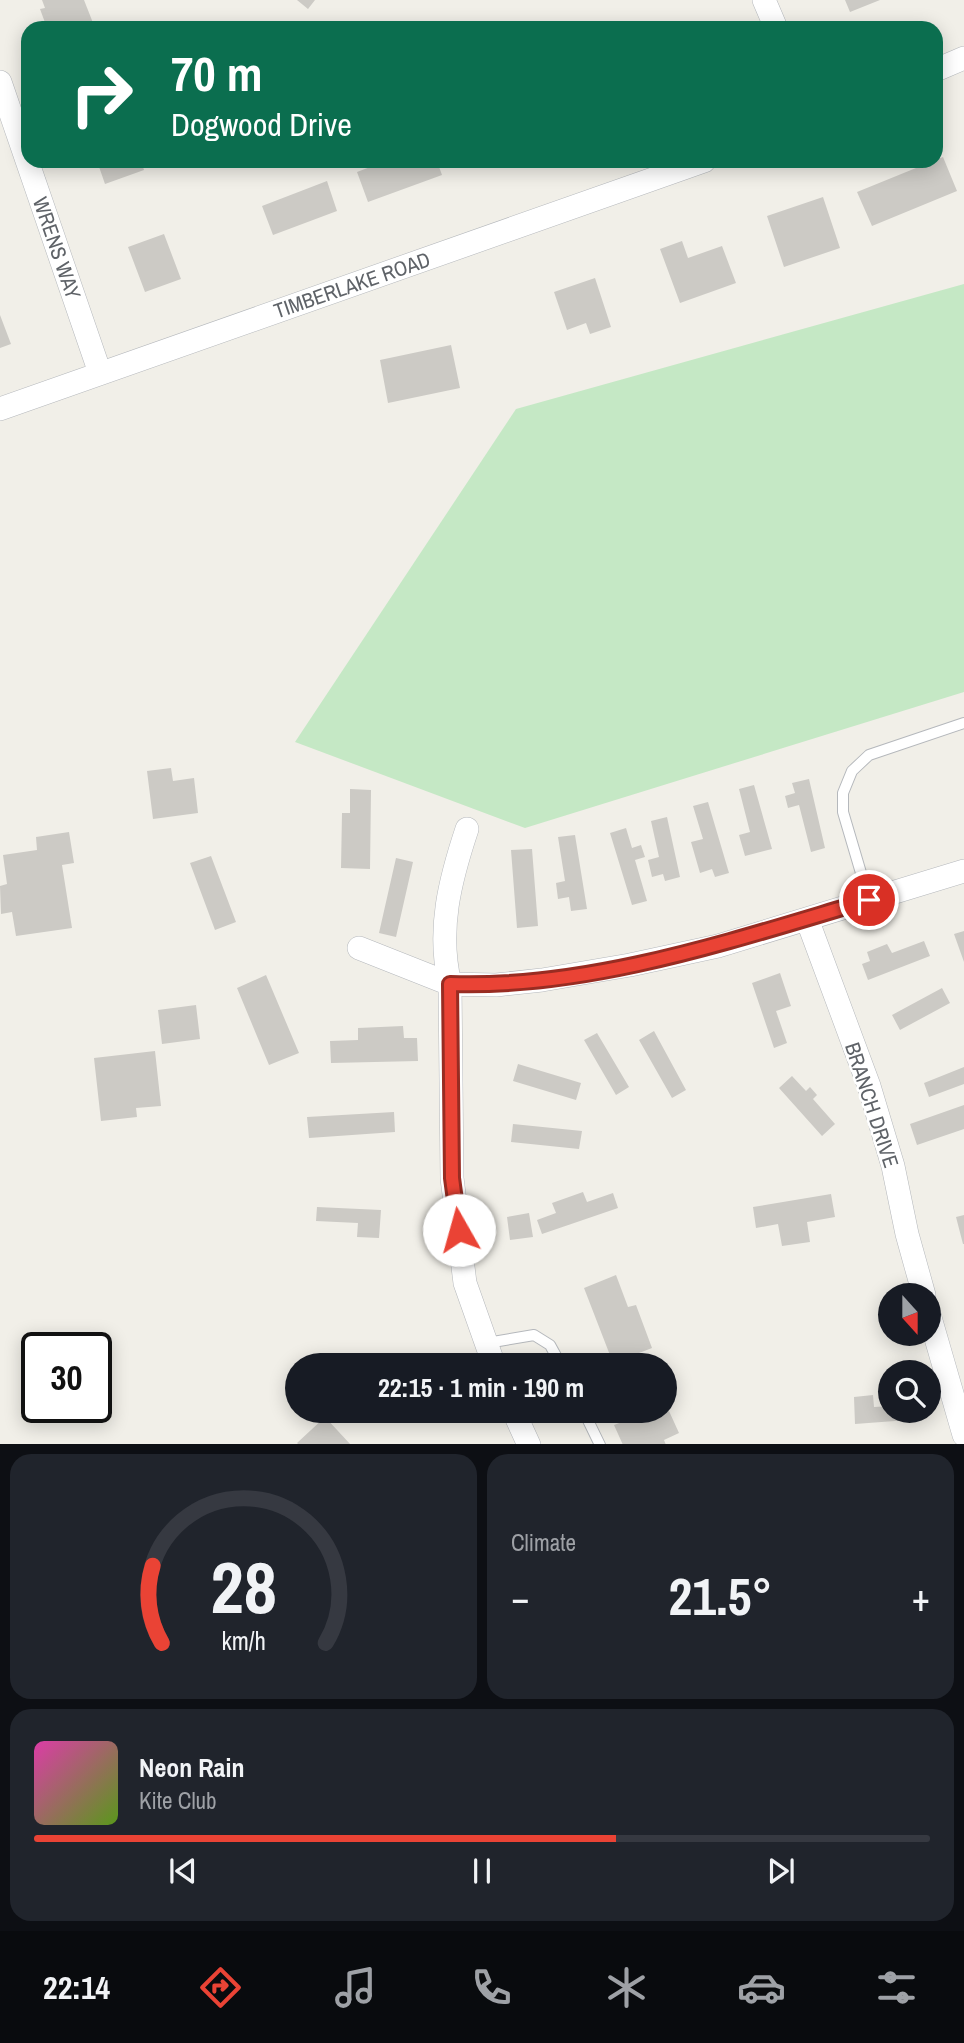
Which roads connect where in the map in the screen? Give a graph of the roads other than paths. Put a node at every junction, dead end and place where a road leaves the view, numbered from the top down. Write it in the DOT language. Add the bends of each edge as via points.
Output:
graph roads {
  1 [pos="764,0"];
  2 [pos="773,21"];
  3 [pos="964,58"];
  4 [pos="943,67"];
  5 [pos="0,82"];
  6 [pos="21,143"];
  7 [pos="30,168"];
  8 [pos="684,168"];
  9 [pos="100,373"];
  10 [pos="0,409"];
  11 [pos="964,723"];
  12 [pos="467,829"];
  13 [pos="964,871"];
  14 [pos="869,900"];
  15 [pos="807,919"];
  16 [pos="359,948"];
  17 [pos="450,984"];
  18 [pos="920,1283"];
  19 [pos="486,1343"];
  20 [pos="938,1346"];
  21 [pos="490,1353"];
  22 [pos="555,1353"];
  23 [pos="519,1423"];
  24 [pos="590,1423"];
  25 [pos="964,1435"];
  26 [pos="529,1444"];
  27 [pos="600,1444"];
  1 -- 2 [label="street"];
  3 -- 4 [label="street"];
  5 -- 6 [label="street, WRENS WAY"];
  7 -- 9 [label="street, WRENS WAY"];
  8 -- 9 [label="street, TIMBERLAKE ROAD"];
  9 -- 10 [label="street, TIMBERLAKE ROAD"];
  11 -- 14 [label="lane" via="869,755 852,771 843,793 843,812"];
  12 -- 17 [label="street" via="453,871 444,923"];
  13 -- 14 [label="street"];
  14 -- 15 [label="street"];
  15 -- 17 [label="street" via="718,946 630,965 496,985"];
  15 -- 18 [label="street, BRANCH DRIVE" via="869,1086"];
  16 -- 17 [label="street"];
  17 -- 19 [label="street" via="452,1178 465,1283"];
  19 -- 21 [label="street"];
  19 -- 22 [label="lane" via="534,1335"];
  20 -- 25 [label="street"];
  23 -- 26 [label="street"];
  24 -- 27 [label="lane"];
}
